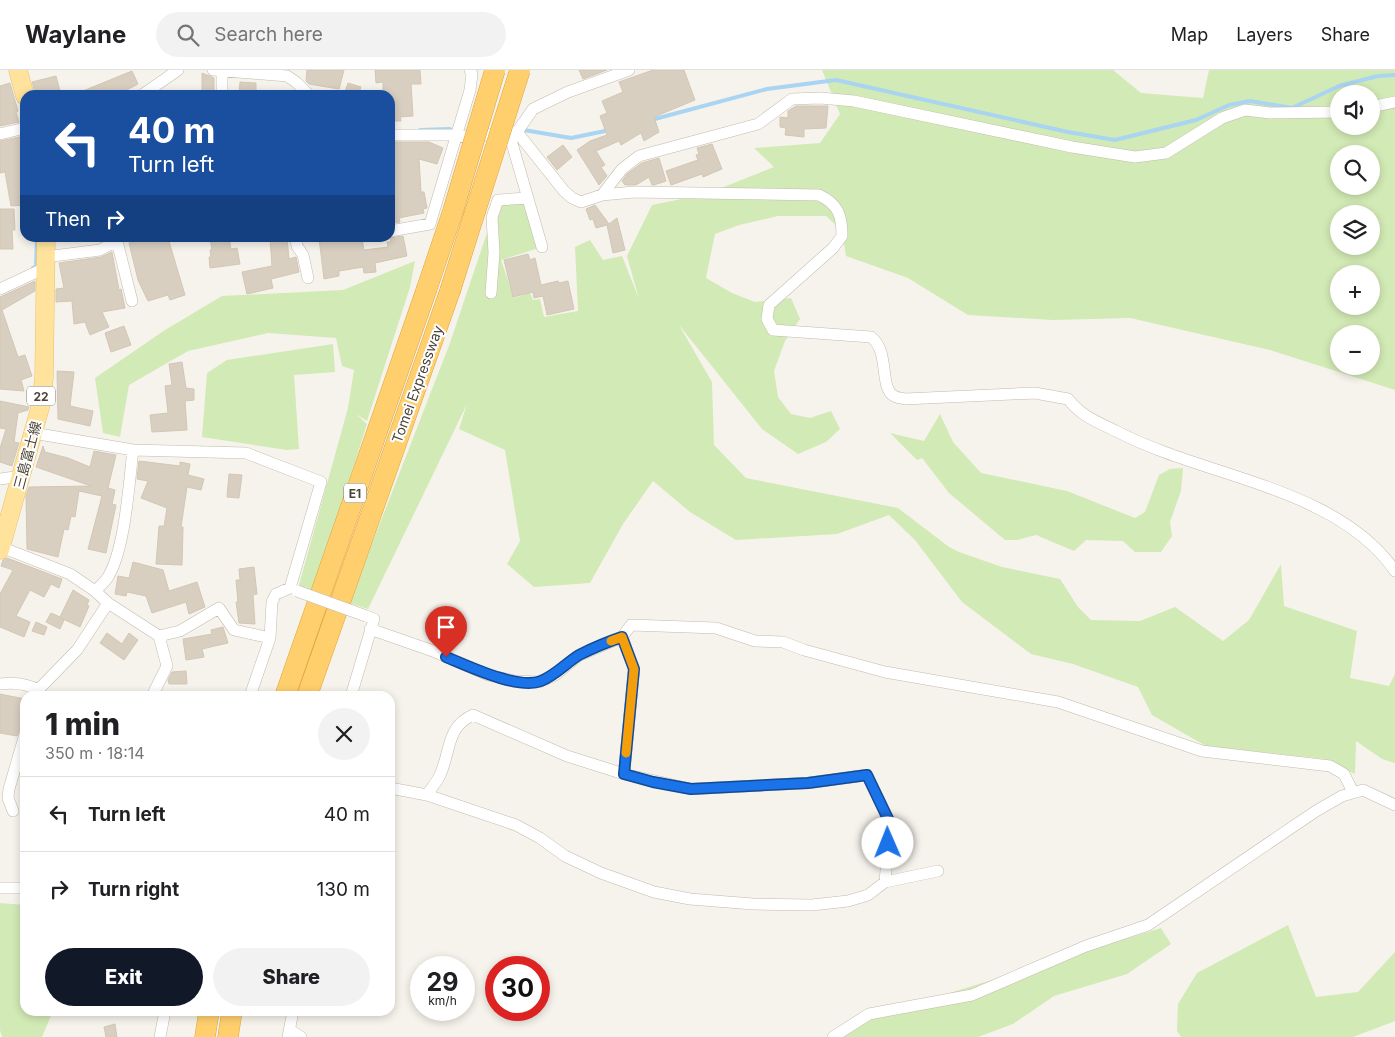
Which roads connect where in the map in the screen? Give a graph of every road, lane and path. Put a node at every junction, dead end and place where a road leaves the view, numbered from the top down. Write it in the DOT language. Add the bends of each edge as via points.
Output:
graph roads {
  1 [pos="18,70"];
  2 [pos="178,70"];
  3 [pos="470,70"];
  4 [pos="495,70"];
  5 [pos="520,70"];
  6 [pos="629,70"];
  7 [pos="218,71"];
  8 [pos="23,90"];
  9 [pos="149,90"];
  10 [pos="221,90"];
  11 [pos="304,90"];
  12 [pos="1395,102"];
  13 [pos="1380,105"];
  14 [pos="1330,112"];
  15 [pos="20,129"];
  16 [pos="513,132"];
  17 [pos="0,134"];
  18 [pos="395,135"];
  19 [pos="456,135"];
  20 [pos="602,195"];
  21 [pos="528,198"];
  22 [pos="395,230"];
  23 [pos="46,242"];
  24 [pos="112,242"];
  25 [pos="118,242"];
  26 [pos="297,242"];
  27 [pos="542,247"];
  28 [pos="45,263"];
  29 [pos="308,278"];
  30 [pos="0,289"];
  31 [pos="491,293"];
  32 [pos="132,302"];
  33 [pos="33,433"];
  34 [pos="134,450"];
  35 [pos="21,476"];
  36 [pos="0,479"];
  37 [pos="1,548"];
  38 [pos="1395,571"];
  39 [pos="293,589"];
  40 [pos="95,591"];
  41 [pos="108,604"];
  42 [pos="370,629"];
  43 [pos="159,636"];
  44 [pos="622,637"];
  45 [pos="270,638"];
  46 [pos="0,684"];
  47 [pos="36,691"];
  48 [pos="40,691"];
  49 [pos="154,691"];
  50 [pos="252,691"];
  51 [pos="288,691"];
  52 [pos="309,691"];
  53 [pos="352,691"];
  54 [pos="20,752"];
  55 [pos="624,774"];
  56 [pos="395,789"];
  57 [pos="1353,792"];
  58 [pos="427,794"];
  59 [pos="1395,805"];
  60 [pos="14,811"];
  61 [pos="938,871"];
  62 [pos="885,882"];
  63 [pos="0,888"];
  64 [pos="20,888"];
  65 [pos="164,1016"];
  66 [pos="209,1016"];
  67 [pos="231,1016"];
  68 [pos="292,1016"];
  69 [pos="289,1034"];
  70 [pos="160,1037"];
  71 [pos="205,1037"];
  72 [pos="228,1037"];
  73 [pos="302,1037"];
  74 [pos="833,1037"];
  1 -- 8 [label="main road"];
  2 -- 9 [label="street"];
  3 -- 19 [label="street" via="470,90"];
  4 -- 51 [label="highway, Tomei Expressway / E1, bridge" via="453,210"];
  5 -- 52 [label="highway, Tomei Expressway / E1, bridge" via="450,291"];
  6 -- 16 [label="street" via="568,92 533,109"];
  7 -- 10 [label="street"];
  7 -- 11 [label="street" via="287,76"];
  12 -- 13 [label="street"];
  14 -- 20 [label="street" via="1245,110 1222,118 1166,153 1134,157 854,101 792,99 758,124 639,156 622,169"];
  15 -- 17 [label="street"];
  16 -- 19 [label="street" via="466,137"];
  16 -- 20 [label="street" via="572,198 581,202"];
  16 -- 21 [label="street"];
  18 -- 19 [label="street"];
  19 -- 22 [label="street" via="430,224"];
  20 -- 38 [label="street" via="656,191 819,195 830,200 840,212 842,236 833,248 769,305 767,319 773,330 871,336 878,342 885,365 886,386 892,396 905,400 1034,393 1068,399 1079,412 1144,446 1308,502 1367,540"];
  21 -- 27 [label="street"];
  21 -- 31 [label="street" via="498,200 492,217"];
  23 -- 28 [label="main road, 三島富士線 / 22"];
  24 -- 28 [label="street" via="100,250"];
  25 -- 32 [label="street"];
  26 -- 29 [label="street" via="304,255"];
  28 -- 30 [label="street"];
  28 -- 33 [label="main road, 三島富士線 / 22" via="44,378"];
  33 -- 34 [label="street"];
  33 -- 35 [label="main road, 三島富士線 / 22"];
  34 -- 39 [label="street" via="246,453 321,482"];
  34 -- 40 [label="street" via="119,546 107,579"];
  35 -- 36 [label="street"];
  35 -- 37 [label="main road, 三島富士線 / 22"];
  37 -- 40 [label="street" via="70,574"];
  39 -- 42 [label="street, bridge" via="374,619"];
  39 -- 45 [label="street" via="276,594 272,602"];
  40 -- 41 [label="street"];
  41 -- 43 [label="street"];
  41 -- 48 [label="street" via="76,650"];
  42 -- 44 [label="street" via="488,675 539,682 555,675 578,656"];
  42 -- 53 [label="street"];
  43 -- 45 [label="street" via="180,631 219,608 234,630"];
  43 -- 49 [label="street" via="167,666"];
  44 -- 55 [label="street" via="634,669"];
  44 -- 57 [label="street" via="631,625 638,624 716,628 755,641 784,642 885,672 1058,702 1202,751 1330,766 1344,774"];
  45 -- 50 [label="street"];
  46 -- 47 [label="street" via="30,685"];
  54 -- 60 [label="street" via="8,798"];
  55 -- 58 [label="street" via="567,756 473,715 454,730 440,776"];
  55 -- 62 [label="street" via="691,789 808,783 867,775 890,823"];
  56 -- 58 [label="street"];
  57 -- 59 [label="street" via="1363,790"];
  57 -- 74 [label="street" via="1316,811 1148,925 1086,946 972,995 869,1014"];
  58 -- 62 [label="street" via="516,824 565,856 601,873 654,892 690,899 812,905 868,895"];
  61 -- 62 [label="street"];
  63 -- 64 [label="street"];
  65 -- 70 [label="street"];
  66 -- 71 [label="highway"];
  67 -- 72 [label="highway"];
  68 -- 69 [label="street"];
  69 -- 73 [label="street"];
}
